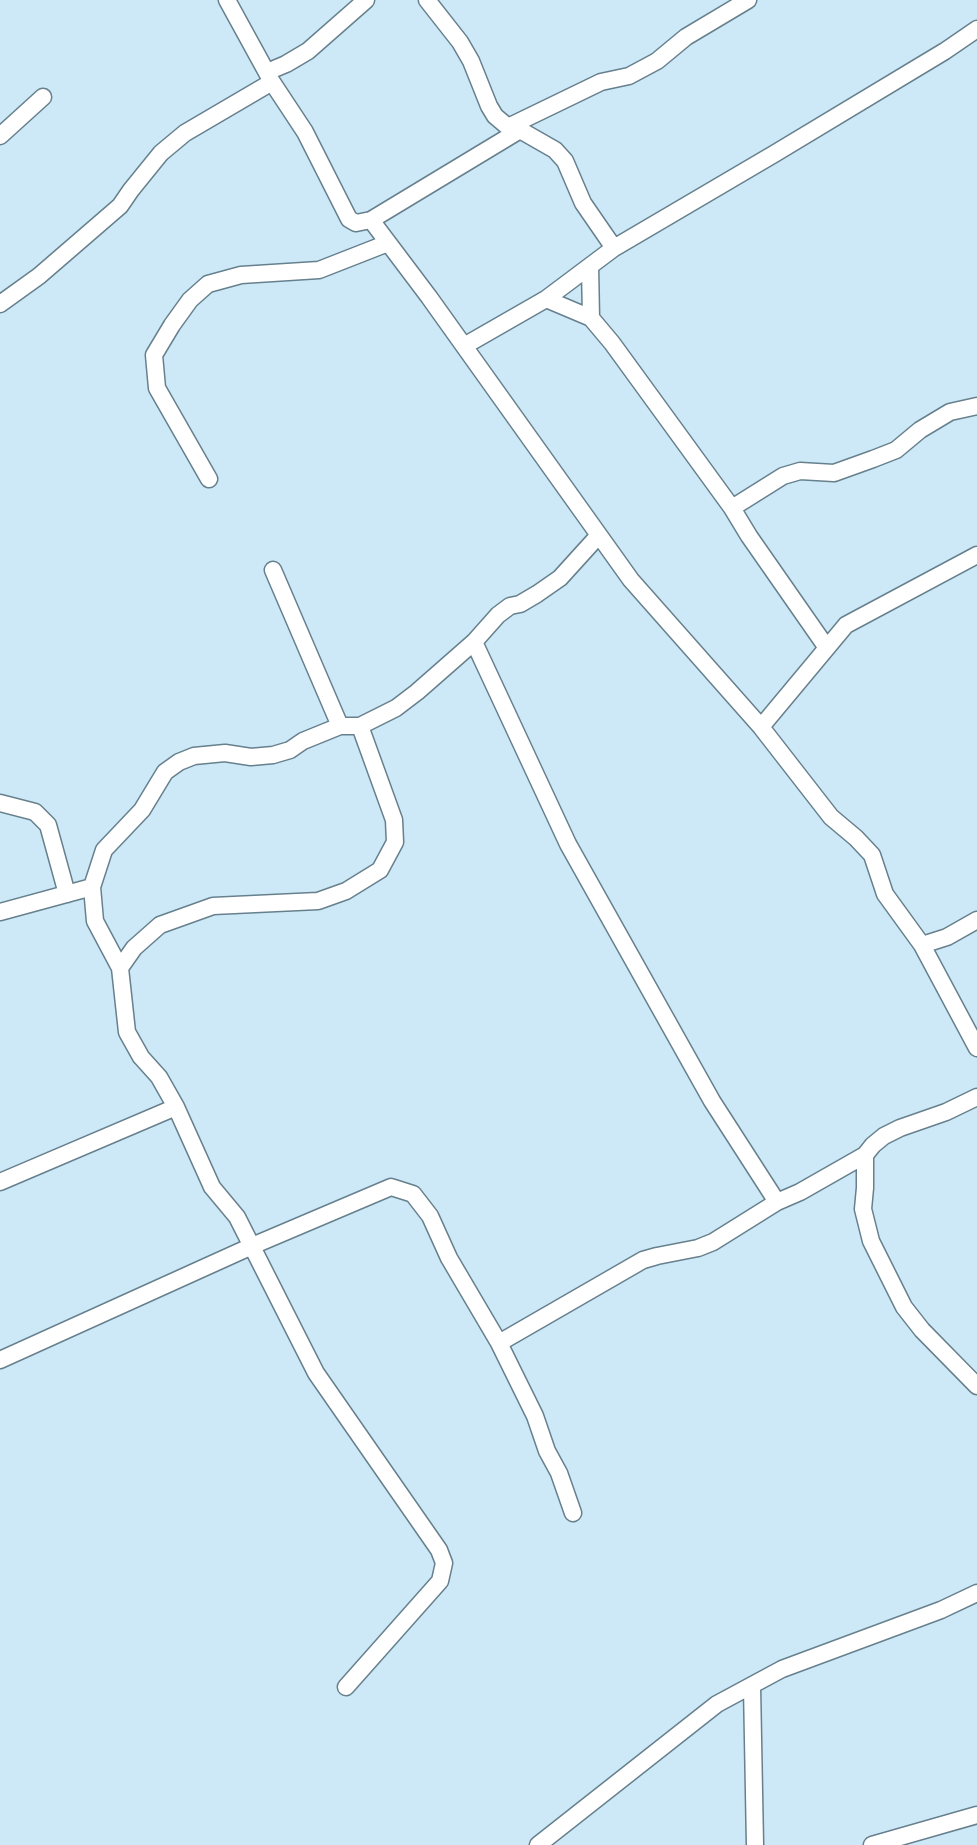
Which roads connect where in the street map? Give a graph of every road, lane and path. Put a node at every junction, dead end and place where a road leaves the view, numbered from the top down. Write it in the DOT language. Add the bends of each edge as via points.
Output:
graph roads {
  1 [pos="227,0"];
  2 [pos="366,0"];
  3 [pos="427,0"];
  4 [pos="748,0"];
  5 [pos="977,29"];
  6 [pos="269,77"];
  7 [pos="44,98"];
  8 [pos="514,129"];
  9 [pos="0,136"];
  10 [pos="371,220"];
  11 [pos="388,243"];
  12 [pos="614,248"];
  13 [pos="590,266"];
  14 [pos="546,299"];
  15 [pos="0,304"];
  16 [pos="591,318"];
  17 [pos="464,346"];
  18 [pos="977,406"];
  19 [pos="208,479"];
  20 [pos="732,508"];
  21 [pos="599,535"];
  22 [pos="977,555"];
  23 [pos="273,570"];
  24 [pos="474,642"];
  25 [pos="827,648"];
  26 [pos="340,726"];
  27 [pos="360,726"];
  28 [pos="760,727"];
  29 [pos="0,803"];
  30 [pos="92,887"];
  31 [pos="67,894"];
  32 [pos="0,912"];
  33 [pos="977,920"];
  34 [pos="922,945"];
  35 [pos="120,968"];
  36 [pos="977,1048"];
  37 [pos="977,1097"];
  38 [pos="176,1107"];
  39 [pos="865,1155"];
  40 [pos="0,1182"];
  41 [pos="777,1202"];
  42 [pos="252,1246"];
  43 [pos="499,1343"];
  44 [pos="0,1360"];
  45 [pos="977,1386"];
  46 [pos="573,1513"];
  47 [pos="977,1593"];
  48 [pos="752,1686"];
  49 [pos="346,1687"];
  50 [pos="977,1815"];
  51 [pos="538,1845"];
  52 [pos="755,1845"];
  53 [pos="872,1845"];
  1 -- 6 [label="street"];
  2 -- 6 [label="street" via="308,51"];
  3 -- 8 [label="street" via="460,42 495,116"];
  4 -- 8 [label="street" via="686,37 648,66 629,76 601,82"];
  5 -- 12 [label="street"];
  6 -- 10 [label="street" via="305,132 349,219 356,223"];
  6 -- 15 [label="street" via="161,153 112,214"];
  7 -- 9 [label="street"];
  8 -- 10 [label="street"];
  8 -- 12 [label="street" via="555,150 566,161 583,203"];
  10 -- 11 [label="street"];
  11 -- 17 [label="street"];
  11 -- 19 [label="street" via="319,270 241,275 208,284 190,300 154,355 157,388"];
  12 -- 13 [label="street"];
  13 -- 14 [label="street"];
  13 -- 16 [label="street"];
  14 -- 16 [label="street"];
  14 -- 17 [label="street"];
  16 -- 20 [label="street"];
  17 -- 21 [label="street"];
  18 -- 20 [label="street" via="950,412 896,450 873,459 834,473 800,471 783,476"];
  20 -- 25 [label="street"];
  21 -- 24 [label="street" via="560,578 510,606"];
  21 -- 28 [label="street" via="631,580"];
  22 -- 25 [label="street" via="846,625"];
  23 -- 26 [label="street"];
  24 -- 27 [label="street" via="417,693"];
  24 -- 41 [label="street" via="568,844 712,1101"];
  25 -- 28 [label="street"];
  26 -- 27 [label="street"];
  26 -- 30 [label="street" via="273,755 225,753 194,756 179,762 165,772 142,810 105,850"];
  27 -- 35 [label="street" via="394,820 395,842 380,870 346,891 318,901 213,906 160,925 134,948"];
  28 -- 34 [label="street" via="831,817 872,855 885,894"];
  29 -- 31 [label="street" via="35,812 48,825"];
  30 -- 31 [label="street"];
  30 -- 35 [label="street" via="96,921"];
  31 -- 32 [label="street"];
  33 -- 34 [label="street" via="947,937"];
  34 -- 36 [label="street"];
  35 -- 38 [label="street" via="128,1032"];
  37 -- 39 [label="street" via="946,1113 900,1128"];
  38 -- 40 [label="street"];
  38 -- 42 [label="street" via="212,1187 237,1217"];
  39 -- 41 [label="street"];
  39 -- 45 [label="street" via="863,1209 870,1241 904,1307"];
  41 -- 43 [label="street" via="713,1242 644,1260"];
  42 -- 43 [label="street" via="391,1187 413,1194 430,1216 449,1258"];
  42 -- 44 [label="street"];
  42 -- 49 [label="street" via="316,1373 440,1550 444,1563 440,1581"];
  43 -- 46 [label="street" via="535,1416"];
  47 -- 48 [label="street" via="782,1669"];
  48 -- 51 [label="street" via="717,1704"];
  48 -- 52 [label="street"];
  50 -- 53 [label="street"];
}
